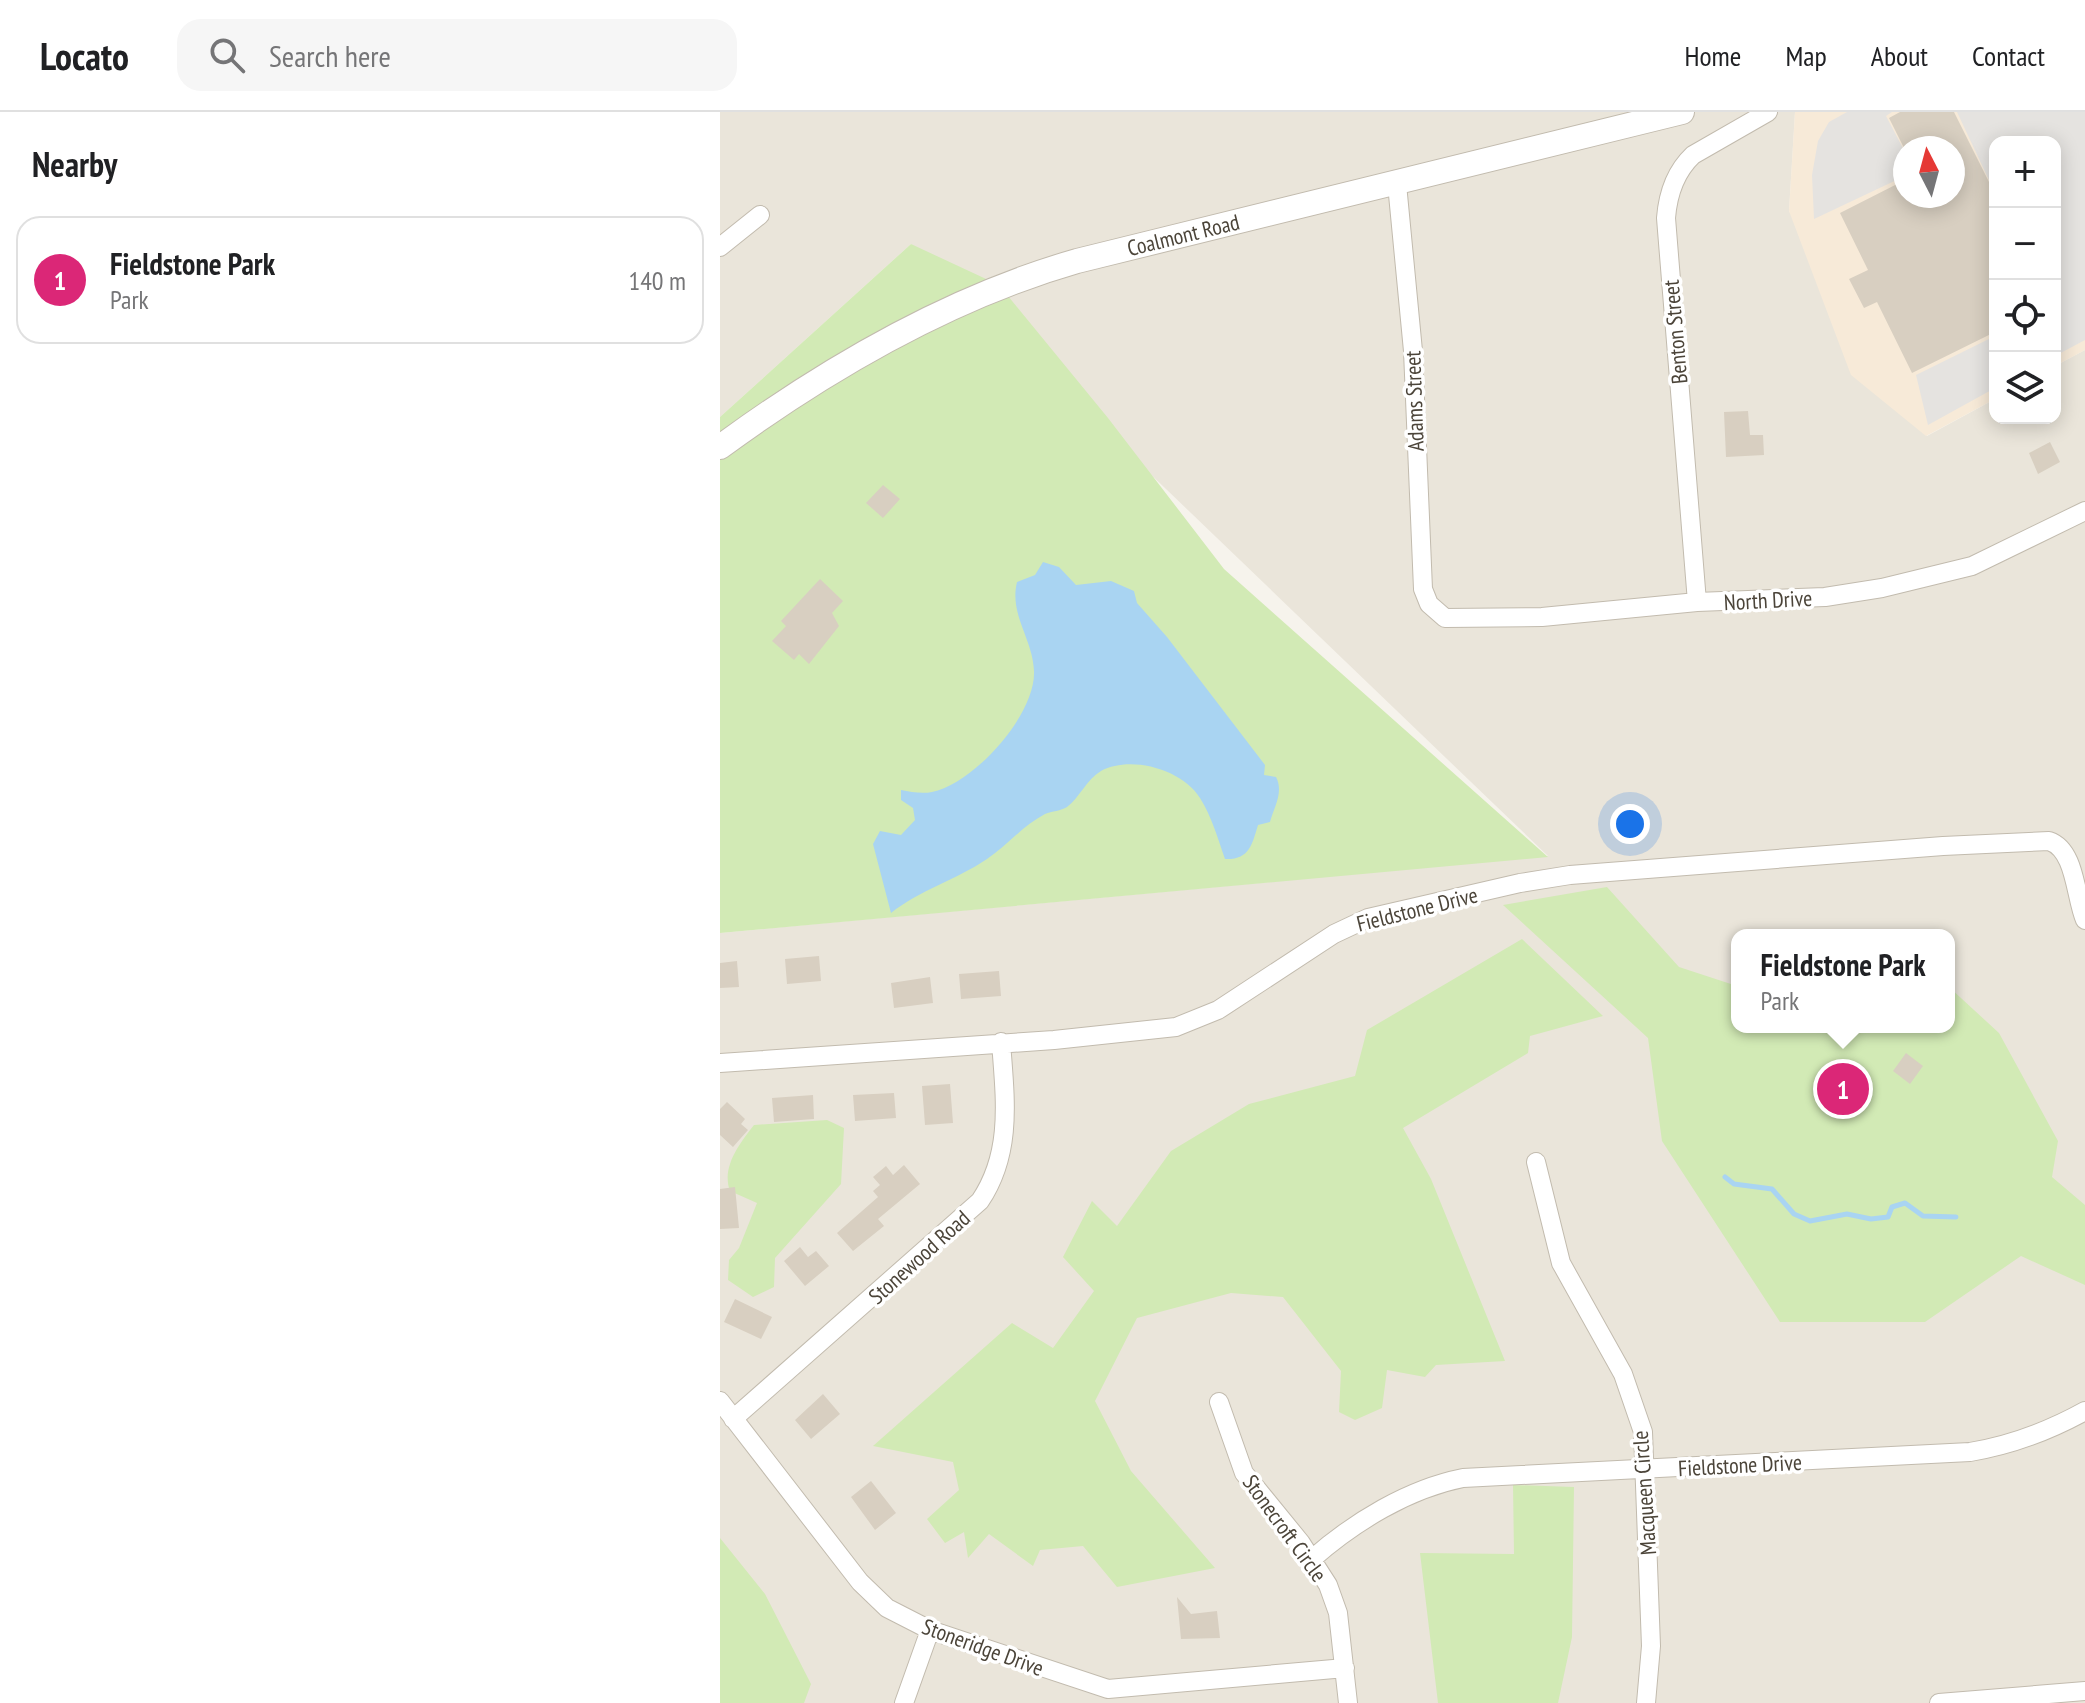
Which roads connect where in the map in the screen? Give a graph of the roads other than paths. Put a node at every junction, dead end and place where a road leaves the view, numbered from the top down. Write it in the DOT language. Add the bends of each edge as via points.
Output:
graph roads {
  1 [pos="1768,112"];
  2 [pos="1669,114"];
  3 [pos="1397,184"];
  4 [pos="760,215"];
  5 [pos="720,247"];
  6 [pos="720,447"];
  7 [pos="2085,511"];
  8 [pos="1697,602"];
  9 [pos="1438,614"];
  10 [pos="2085,920"];
  11 [pos="1001,1042"];
  12 [pos="720,1063"];
  13 [pos="1536,1162"];
  14 [pos="720,1401"];
  15 [pos="1219,1402"];
  16 [pos="2085,1411"];
  17 [pos="733,1419"];
  18 [pos="1647,1470"];
  19 [pos="1312,1559"];
  20 [pos="930,1630"];
  21 [pos="1345,1668"];
  22 [pos="2085,1691"];
  23 [pos="1108,1696"];
  24 [pos="904,1703"];
  25 [pos="1348,1703"];
  26 [pos="1647,1703"];
  27 [pos="1939,1703"];
  1 -- 8 [label="street, Benton Street" via="1693,155 1668,199"];
  2 -- 3 [label="street, Coalmont Road"];
  3 -- 6 [label="street, Coalmont Road" via="1077,261 1009,283 948,309 780,402"];
  3 -- 9 [label="street, Adams Street" via="1413,351 1423,589"];
  4 -- 5 [label="street"];
  7 -- 8 [label="street, North Drive" via="1972,566 1920,581 1825,597"];
  8 -- 9 [label="street, North Drive" via="1459,621"];
  10 -- 11 [label="street, Fieldstone Drive" via="2067,855 2049,841 1570,875 1368,918 1192,1022"];
  11 -- 12 [label="street, Fieldstone Drive"];
  11 -- 17 [label="street, Stonewood Road" via="1005,1133 998,1165 980,1201"];
  13 -- 18 [label="street, Macqueen Circle" via="1561,1263 1630,1390"];
  14 -- 17 [label="street, Stoneridge Drive"];
  15 -- 19 [label="street, Stonecroft Circle" via="1244,1473"];
  16 -- 18 [label="street, Fieldstone Drive" via="2049,1431 1970,1452"];
  17 -- 20 [label="street, Stoneridge Drive" via="860,1582 887,1608"];
  18 -- 19 [label="street, Fieldstone Drive" via="1485,1475 1440,1483 1387,1507"];
  18 -- 26 [label="street, Macqueen Circle"];
  19 -- 21 [label="street, Stonecroft Circle" via="1338,1613"];
  20 -- 23 [label="street, Stoneridge Drive"];
  20 -- 24 [label="street"];
  21 -- 23 [label="street, Stoneridge Drive"];
  21 -- 25 [label="street, Stonecroft Circle"];
  22 -- 27 [label="street"];
}
